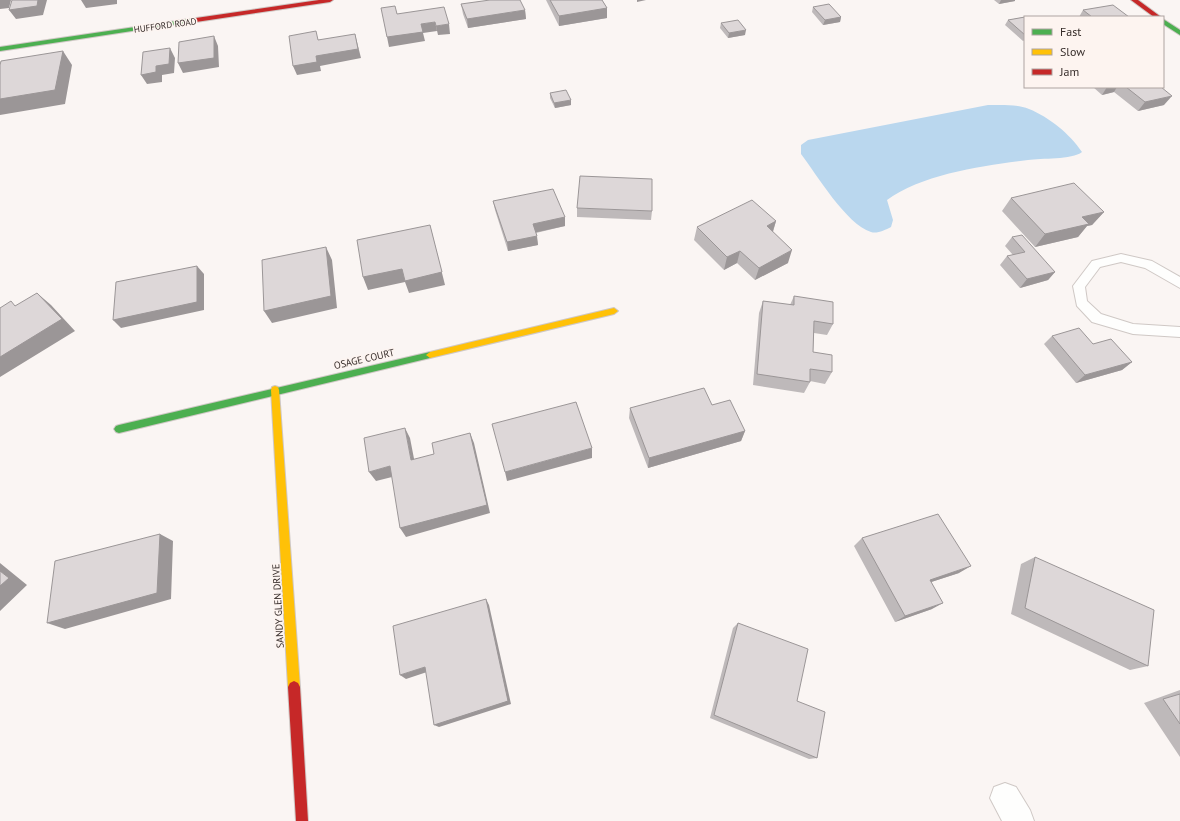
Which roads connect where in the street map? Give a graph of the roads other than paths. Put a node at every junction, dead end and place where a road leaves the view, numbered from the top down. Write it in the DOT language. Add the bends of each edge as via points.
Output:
graph roads {
  1 [pos="330,0"];
  2 [pos="1134,0"];
  3 [pos="1157,16"];
  4 [pos="1164,21"];
  5 [pos="1180,33"];
  6 [pos="0,49"];
  7 [pos="1180,283"];
  8 [pos="614,311"];
  9 [pos="1180,332"];
  10 [pos="275,390"];
  11 [pos="119,429"];
  12 [pos="302,821"];
  1 -- 6 [label="street, HUFFORD ROAD"];
  2 -- 3 [label="street"];
  4 -- 5 [label="street"];
  7 -- 9 [label="lane" via="1148,264 1121,258 1096,264 1080,286 1081,303 1097,318 1132,329"];
  8 -- 10 [label="street, OSAGE COURT"];
  10 -- 11 [label="street, OSAGE COURT"];
  10 -- 12 [label="street, SANDY GLEN DRIVE"];
}
